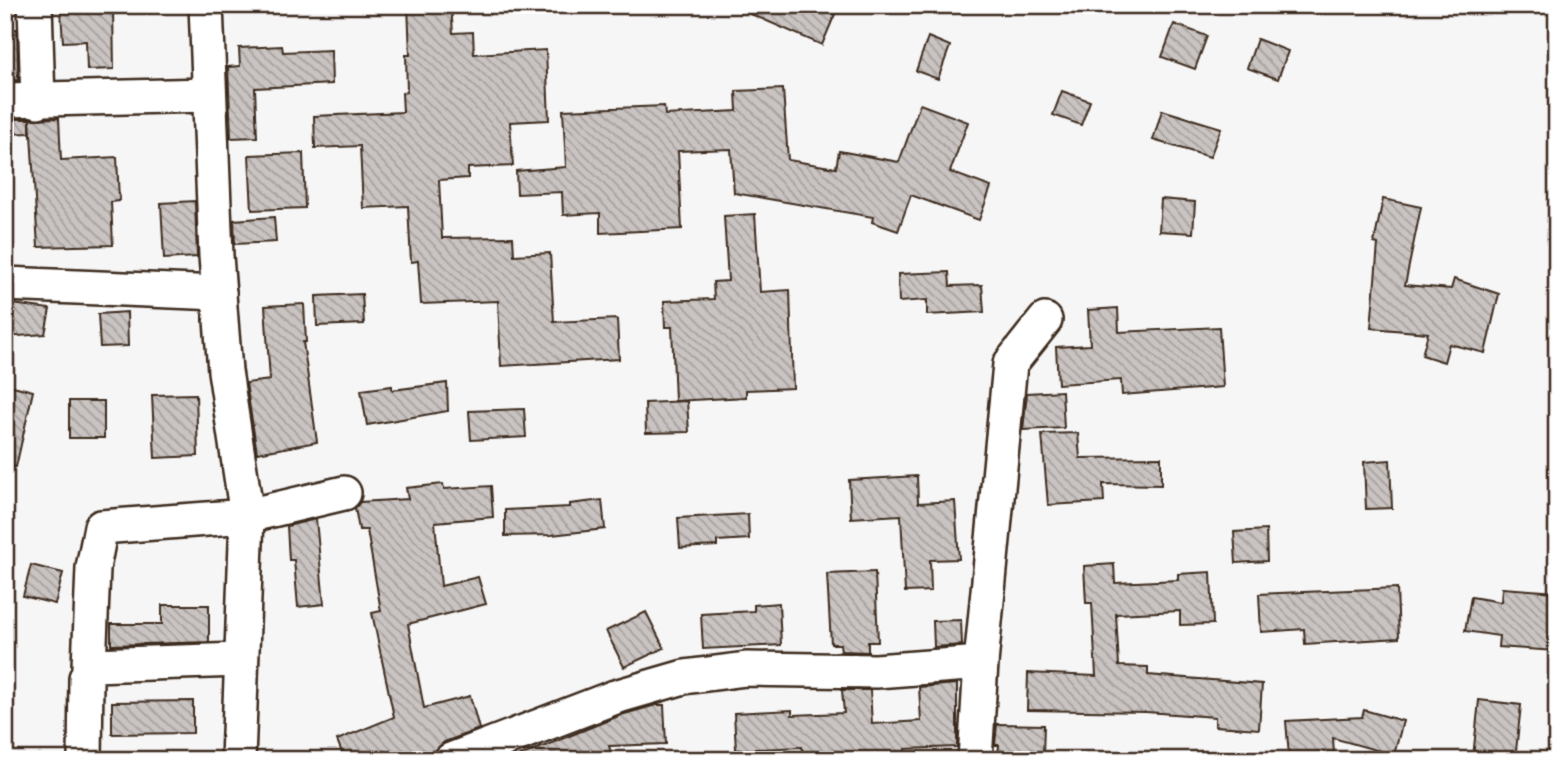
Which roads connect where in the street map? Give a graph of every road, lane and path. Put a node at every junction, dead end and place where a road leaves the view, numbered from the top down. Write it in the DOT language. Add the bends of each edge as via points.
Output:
graph roads {
  1 [pos="36,5"];
  2 [pos="206,5"];
  3 [pos="208,95"];
  4 [pos="21,100"];
  5 [pos="5,284"];
  6 [pos="219,293"];
  7 [pos="1045,320"];
  8 [pos="344,493"];
  9 [pos="247,516"];
  10 [pos="240,660"];
  11 [pos="981,663"];
  12 [pos="89,667"];
  13 [pos="85,760"];
  14 [pos="238,760"];
  15 [pos="452,760"];
  16 [pos="975,760"];
  1 -- 4 [label="street"];
  2 -- 3 [label="street"];
  3 -- 4 [label="street"];
  3 -- 6 [label="street"];
  5 -- 6 [label="street"];
  6 -- 9 [label="street" via="225,371"];
  7 -- 11 [label="street" via="1010,364"];
  8 -- 9 [label="street"];
  9 -- 10 [label="street"];
  9 -- 12 [label="street" via="101,527 93,568"];
  10 -- 12 [label="street"];
  10 -- 14 [label="street"];
  11 -- 15 [label="street" via="876,671 747,669 684,677 614,696"];
  11 -- 16 [label="street"];
  12 -- 13 [label="street"];
}
